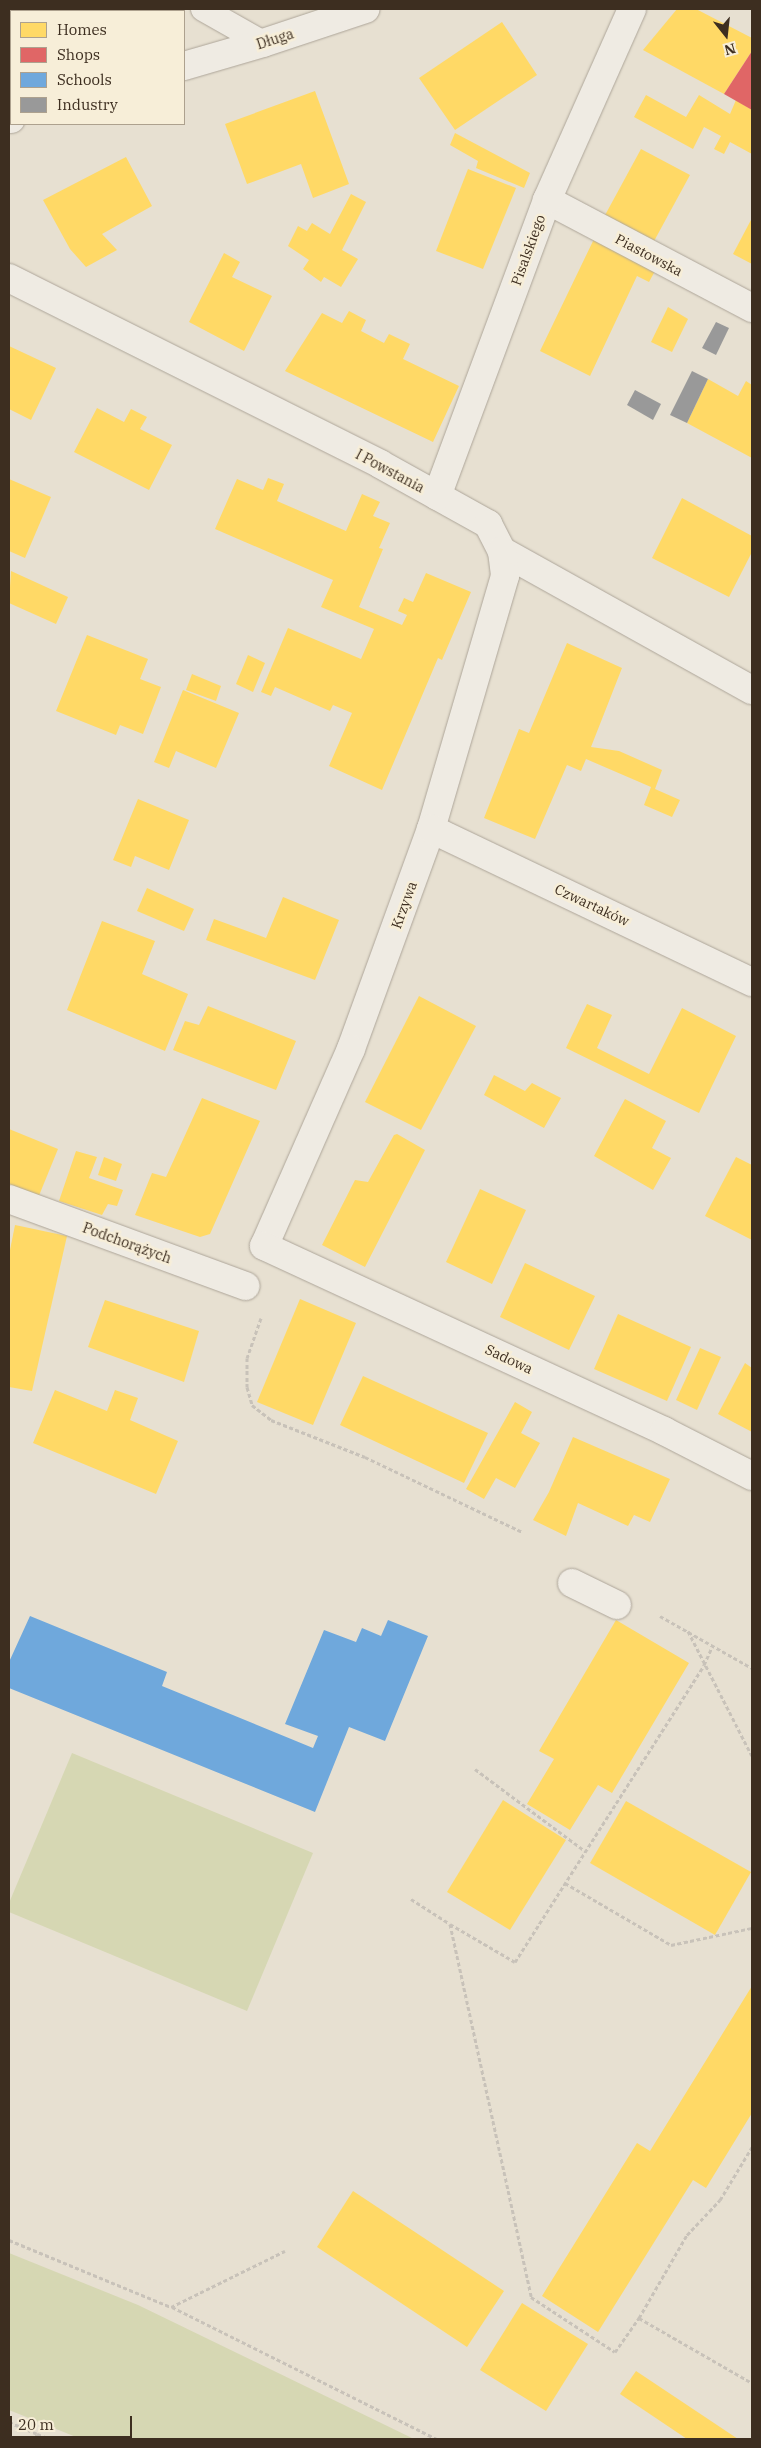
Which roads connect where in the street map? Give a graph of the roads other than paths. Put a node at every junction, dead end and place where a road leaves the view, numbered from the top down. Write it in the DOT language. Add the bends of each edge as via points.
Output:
graph roads {
  1 [pos="203,9"];
  2 [pos="364,9"];
  3 [pos="632,9"];
  4 [pos="263,43"];
  5 [pos="185,66"];
  6 [pos="547,200"];
  7 [pos="9,278"];
  8 [pos="752,308"];
  9 [pos="437,496"];
  10 [pos="502,551"];
  11 [pos="752,690"];
  12 [pos="431,829"];
  13 [pos="752,982"];
  14 [pos="9,1199"];
  15 [pos="264,1246"];
  16 [pos="246,1286"];
  17 [pos="752,1476"];
  18 [pos="572,1583"];
  19 [pos="617,1605"];
  1 -- 4 [label="lane"];
  2 -- 4 [label="street, Długa"];
  3 -- 6 [label="street, Pisalskiego"];
  4 -- 5 [label="street, Długa"];
  6 -- 8 [label="street, Piastowska"];
  6 -- 9 [label="street, Pisalskiego"];
  7 -- 9 [label="street, I Powstania" via="380,464"];
  9 -- 10 [label="street, I Powstania" via="488,524"];
  10 -- 11 [label="street"];
  10 -- 12 [label="street, Krzywa" via="505,576"];
  12 -- 13 [label="street, Czwartaków"];
  12 -- 15 [label="street, Krzywa" via="351,1049"];
  14 -- 16 [label="street, Podchorążych"];
  15 -- 17 [label="street, Sadowa" via="664,1430"];
  18 -- 19 [label="street"];
}
